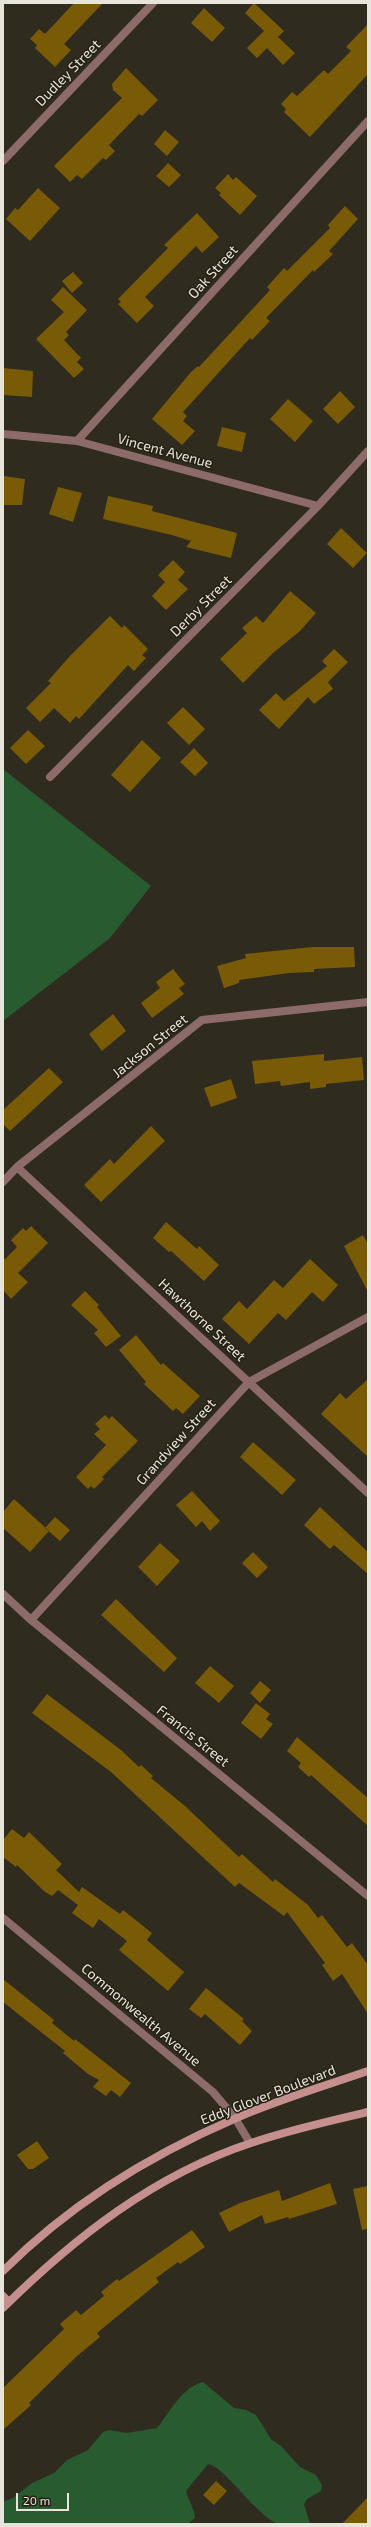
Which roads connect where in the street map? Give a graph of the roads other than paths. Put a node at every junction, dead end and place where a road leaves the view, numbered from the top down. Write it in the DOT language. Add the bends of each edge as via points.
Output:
graph roads {
  1 [pos="153,3"];
  2 [pos="368,121"];
  3 [pos="3,161"];
  4 [pos="3,434"];
  5 [pos="77,441"];
  6 [pos="368,451"];
  7 [pos="318,506"];
  8 [pos="50,777"];
  9 [pos="368,1002"];
  10 [pos="18,1167"];
  11 [pos="3,1182"];
  12 [pos="368,1317"];
  13 [pos="249,1382"];
  14 [pos="368,1493"];
  15 [pos="3,1594"];
  16 [pos="31,1620"];
  17 [pos="368,1896"];
  18 [pos="3,1918"];
  19 [pos="368,2071"];
  20 [pos="368,2112"];
  21 [pos="235,2118"];
  22 [pos="250,2143"];
  23 [pos="3,2271"];
  24 [pos="5,2302"];
  1 -- 3 [label="street, Dudley Street"];
  2 -- 5 [label="street, Oak Street"];
  4 -- 5 [label="street, Vincent Avenue"];
  5 -- 7 [label="street, Vincent Avenue"];
  6 -- 7 [label="street, Derby Street"];
  7 -- 8 [label="street, Derby Street"];
  9 -- 10 [label="street, Jackson Street" via="202,1020"];
  10 -- 11 [label="street, Jackson Street"];
  10 -- 13 [label="street, Hawthorne Street"];
  12 -- 13 [label="street, Grandview Street"];
  13 -- 14 [label="street, Hawthorne Street"];
  13 -- 16 [label="street, Grandview Street"];
  15 -- 16 [label="street, Francis Street"];
  16 -- 17 [label="street, Francis Street"];
  18 -- 21 [label="street, Commonwealth Avenue" via="213,2092"];
  19 -- 21 [label="street, Eddy Glover Boulevard"];
  20 -- 22 [label="street"];
  21 -- 22 [label="street, Commonwealth Avenue"];
  21 -- 23 [label="street, Eddy Glover Boulevard" via="163,2152 108,2184 37,2237"];
  22 -- 24 [label="street" via="174,2176 139,2197 91,2229"];
}
